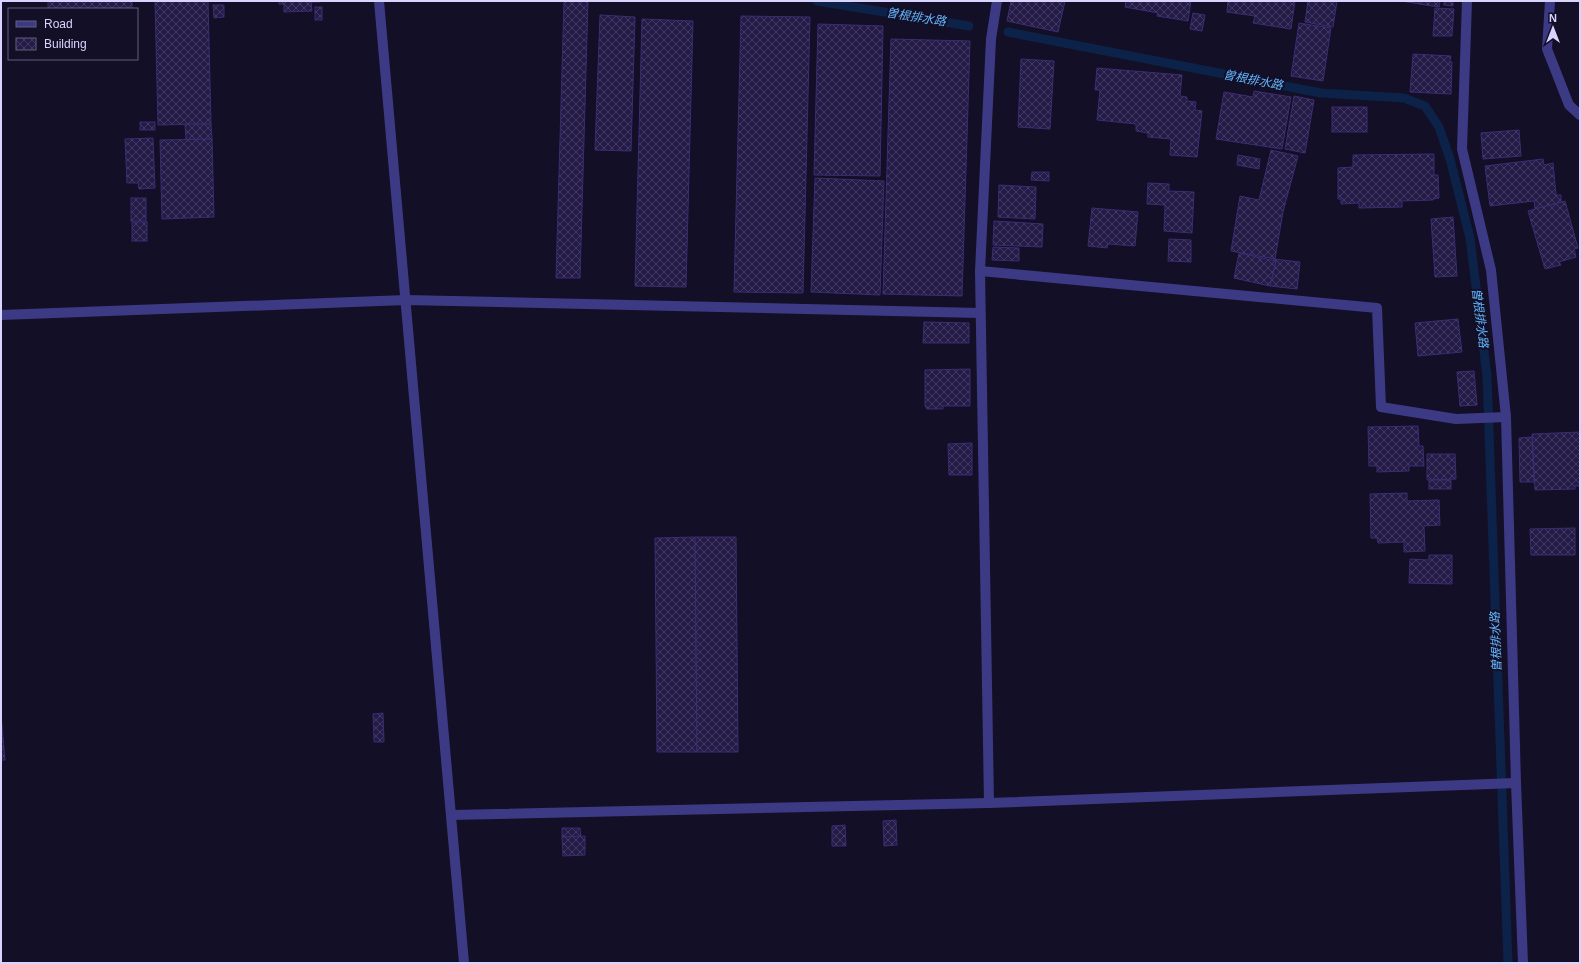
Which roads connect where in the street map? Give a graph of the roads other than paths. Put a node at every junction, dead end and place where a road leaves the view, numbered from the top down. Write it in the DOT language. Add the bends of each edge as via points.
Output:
graph roads {
  1 [pos="379,1"];
  2 [pos="997,1"];
  3 [pos="1467,1"];
  4 [pos="1550,1"];
  5 [pos="1580,115"];
  6 [pos="980,271"];
  7 [pos="406,300"];
  8 [pos="980,313"];
  9 [pos="1,315"];
  10 [pos="1503,417"];
  11 [pos="1514,783"];
  12 [pos="989,803"];
  13 [pos="451,815"];
  14 [pos="464,963"];
  15 [pos="1523,963"];
  1 -- 7 [label="street"];
  2 -- 6 [label="street" via="991,40"];
  3 -- 10 [label="street" via="1462,149 1491,270"];
  4 -- 5 [label="street" via="1547,49 1569,104"];
  6 -- 8 [label="street"];
  6 -- 10 [label="street" via="1377,308 1380,407 1456,419"];
  7 -- 8 [label="street"];
  7 -- 9 [label="street"];
  7 -- 13 [label="street"];
  8 -- 12 [label="street"];
  10 -- 11 [label="street"];
  11 -- 12 [label="street"];
  11 -- 15 [label="street"];
  12 -- 13 [label="street"];
  13 -- 14 [label="street"];
}
